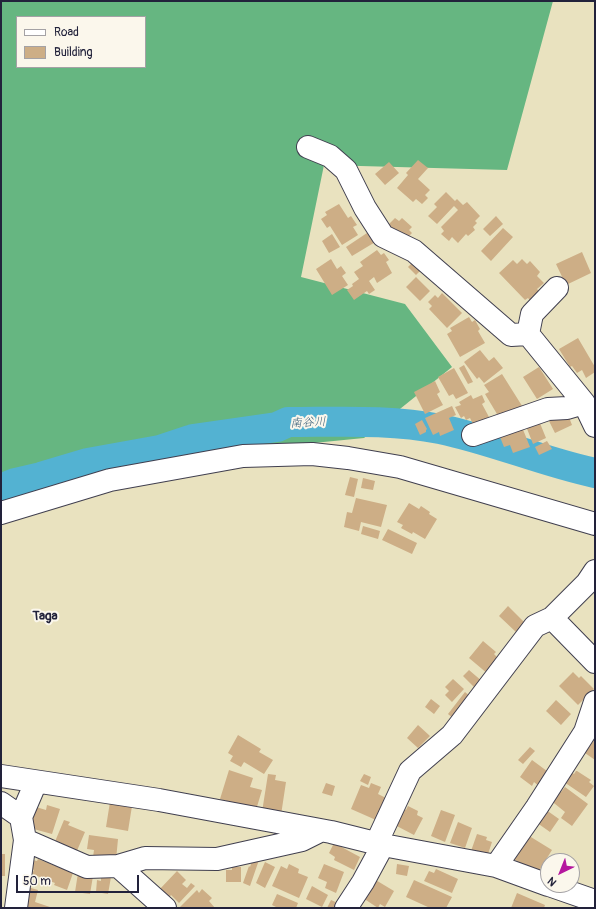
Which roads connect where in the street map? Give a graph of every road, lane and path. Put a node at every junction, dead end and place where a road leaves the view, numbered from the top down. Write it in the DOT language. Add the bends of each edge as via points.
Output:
graph roads {
  1 [pos="308,147"];
  2 [pos="557,288"];
  3 [pos="528,334"];
  4 [pos="584,403"];
  5 [pos="595,426"];
  6 [pos="473,435"];
  7 [pos="1,513"];
  8 [pos="595,524"];
  9 [pos="595,571"];
  10 [pos="552,618"];
  11 [pos="595,662"];
  12 [pos="595,702"];
  13 [pos="1,776"];
  14 [pos="36,782"];
  15 [pos="1,803"];
  16 [pos="21,817"];
  17 [pos="320,831"];
  18 [pos="25,840"];
  19 [pos="380,844"];
  20 [pos="118,866"];
  21 [pos="496,866"];
  22 [pos="540,882"];
  23 [pos="572,893"];
  24 [pos="595,901"];
  25 [pos="157,905"];
  26 [pos="16,908"];
  27 [pos="346,908"];
  1 -- 3 [label="street" via="330,156 346,170 365,208 383,236 414,251 511,335"];
  2 -- 3 [label="street" via="532,314"];
  3 -- 4 [label="street"];
  4 -- 5 [label="street"];
  4 -- 6 [label="street" via="567,408 548,409"];
  7 -- 8 [label="street" via="110,480 243,456 312,454 400,467"];
  9 -- 10 [label="street" via="587,583"];
  10 -- 11 [label="street"];
  10 -- 19 [label="street" via="535,626 452,735 410,771"];
  12 -- 21 [label="street" via="585,732"];
  13 -- 14 [label="street"];
  14 -- 16 [label="street"];
  14 -- 17 [label="street" via="159,800"];
  15 -- 16 [label="street"];
  16 -- 18 [label="street"];
  17 -- 19 [label="street"];
  17 -- 20 [label="street" via="302,840 217,859 145,858"];
  18 -- 20 [label="street" via="87,867"];
  18 -- 26 [label="street"];
  19 -- 21 [label="street"];
  19 -- 27 [label="street" via="363,882"];
  20 -- 25 [label="street"];
  21 -- 22 [label="street"];
  23 -- 24 [label="street"];
}
